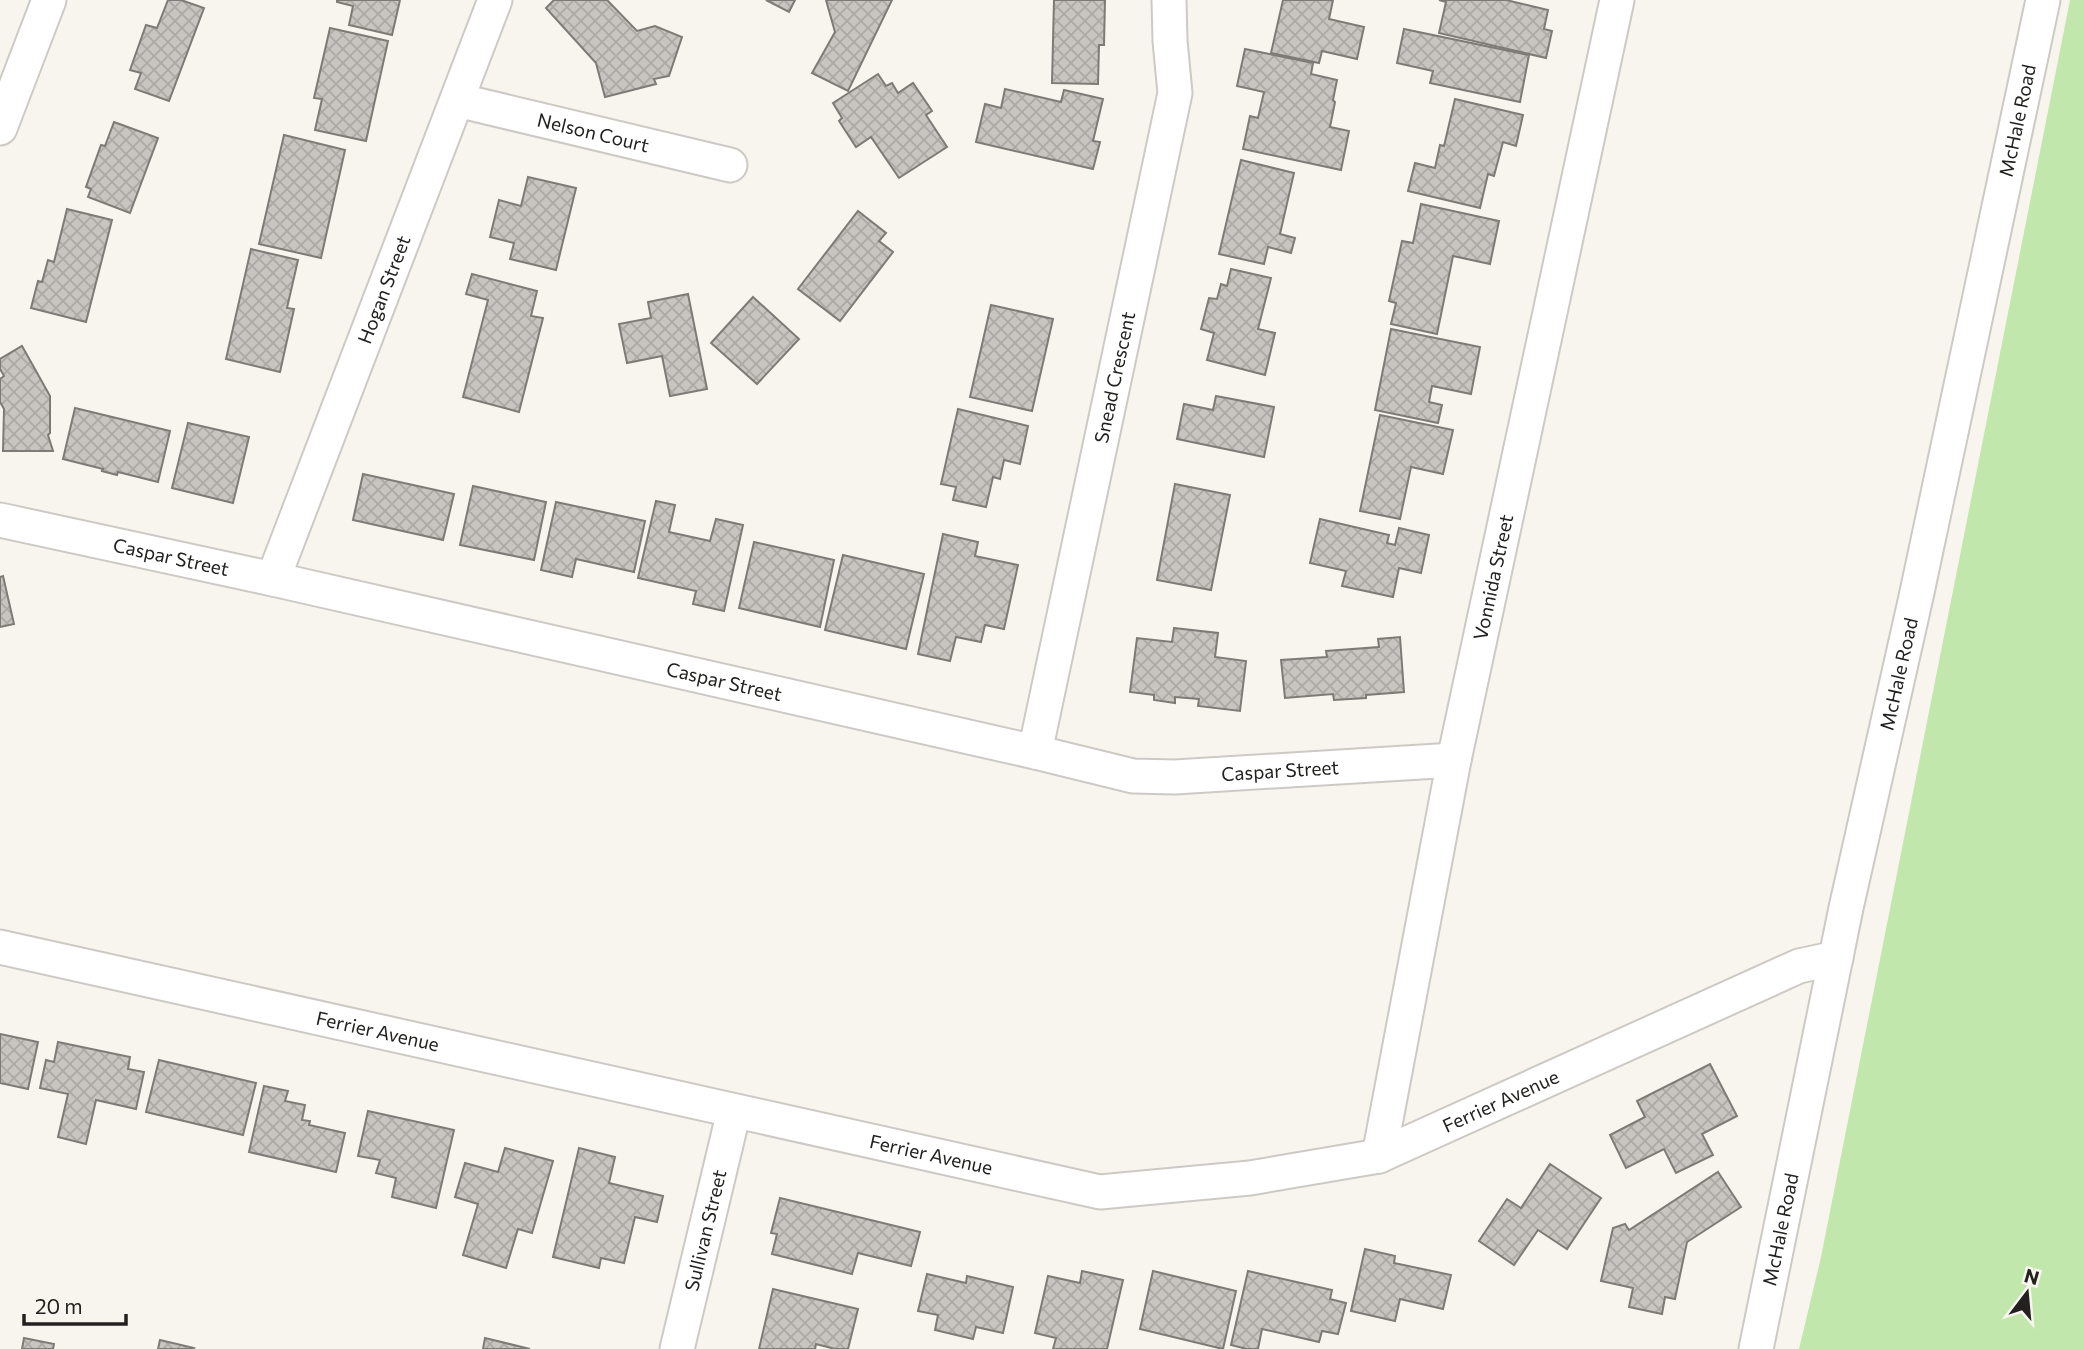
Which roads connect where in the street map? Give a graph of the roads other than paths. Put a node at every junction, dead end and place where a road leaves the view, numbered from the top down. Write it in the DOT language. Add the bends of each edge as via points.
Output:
graph roads {
  1 [pos="49,0"];
  2 [pos="495,0"];
  3 [pos="1169,0"];
  4 [pos="1617,0"];
  5 [pos="2043,0"];
  6 [pos="457,100"];
  7 [pos="0,128"];
  8 [pos="730,164"];
  9 [pos="0,520"];
  10 [pos="273,579"];
  11 [pos="1035,752"];
  12 [pos="1454,760"];
  13 [pos="0,947"];
  14 [pos="1836,958"];
  15 [pos="734,1111"];
  16 [pos="1379,1156"];
  17 [pos="677,1349"];
  18 [pos="1756,1349"];
  1 -- 7 [label="street"];
  2 -- 6 [label="street, Hogan Street"];
  3 -- 11 [label="street, Snead Crescent" via="1175,93"];
  4 -- 12 [label="street, Vonnida Street"];
  5 -- 14 [label="street, McHale Road"];
  6 -- 8 [label="street, Nelson Court"];
  6 -- 10 [label="street, Hogan Street"];
  9 -- 10 [label="street, Caspar Street"];
  10 -- 11 [label="street, Caspar Street"];
  11 -- 12 [label="street, Caspar Street" via="1133,776 1165,777"];
  12 -- 16 [label="street, Vonnida Street"];
  13 -- 15 [label="street, Ferrier Avenue"];
  14 -- 16 [label="street, Ferrier Avenue" via="1799,965"];
  14 -- 18 [label="street, McHale Road"];
  15 -- 16 [label="street, Ferrier Avenue" via="1100,1192 1250,1178"];
  15 -- 17 [label="street, Sullivan Street"];
}
